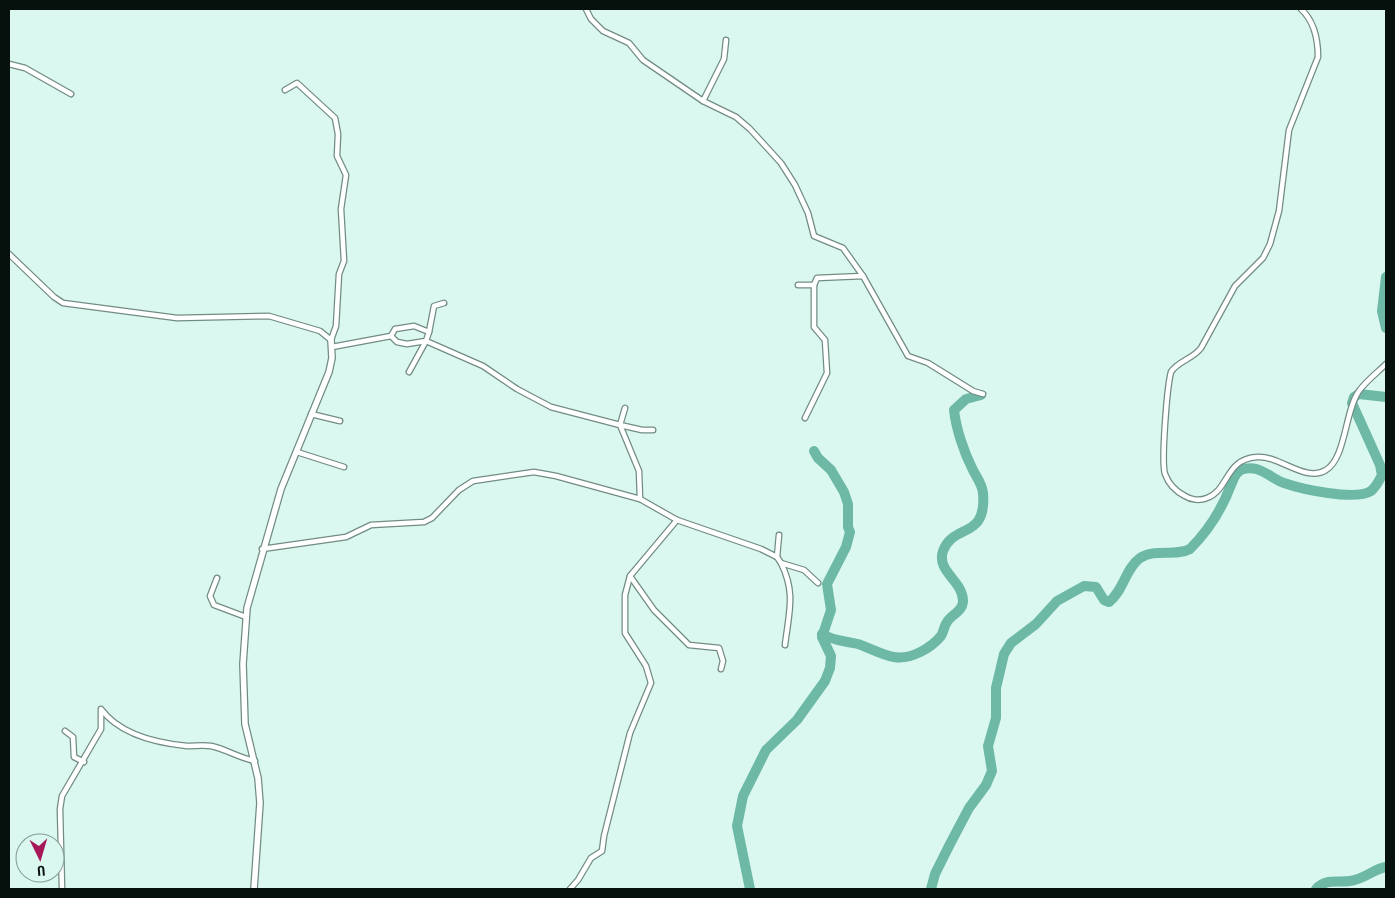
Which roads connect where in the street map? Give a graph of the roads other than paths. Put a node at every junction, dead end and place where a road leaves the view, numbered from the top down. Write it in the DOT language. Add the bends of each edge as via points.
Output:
graph roads {
  1 [pos="586,9"];
  2 [pos="1301,9"];
  3 [pos="726,40"];
  4 [pos="9,64"];
  5 [pos="284,90"];
  6 [pos="71,94"];
  7 [pos="703,101"];
  8 [pos="9,254"];
  9 [pos="863,276"];
  10 [pos="798,285"];
  11 [pos="814,285"];
  12 [pos="444,303"];
  13 [pos="429,332"];
  14 [pos="391,336"];
  15 [pos="426,341"];
  16 [pos="332,343"];
  17 [pos="1386,364"];
  18 [pos="409,372"];
  19 [pos="983,394"];
  20 [pos="625,408"];
  21 [pos="312,414"];
  22 [pos="805,418"];
  23 [pos="340,421"];
  24 [pos="620,425"];
  25 [pos="653,430"];
  26 [pos="297,452"];
  27 [pos="344,467"];
  28 [pos="640,499"];
  29 [pos="678,520"];
  30 [pos="779,535"];
  31 [pos="262,549"];
  32 [pos="777,557"];
  33 [pos="781,562"];
  34 [pos="630,576"];
  35 [pos="218,578"];
  36 [pos="818,583"];
  37 [pos="246,617"];
  38 [pos="785,645"];
  39 [pos="721,669"];
  40 [pos="112,722"];
  41 [pos="101,729"];
  42 [pos="65,731"];
  43 [pos="254,761"];
  44 [pos="84,762"];
  45 [pos="61,833"];
  46 [pos="254,889"];
  47 [pos="570,889"];
  1 -- 7 [label="street" via="599,28 629,43 640,58"];
  2 -- 17 [label="street" via="1309,16 1318,56 1289,130 1275,230 1266,252 1235,286 1197,354 1174,366 1171,372 1163,463 1170,485 1178,493 1199,500 1214,494 1236,463 1247,458 1271,458 1295,469 1318,474 1327,470 1336,458 1359,391"];
  3 -- 7 [label="street" via="721,68"];
  4 -- 6 [label="street" via="25,68"];
  5 -- 16 [label="street" via="297,83 331,113 336,124 337,156 345,171 341,209 344,261 339,274"];
  7 -- 9 [label="street" via="736,117 764,143 795,185 808,213 812,234 843,248"];
  8 -- 16 [label="street" via="63,304 177,318 269,316 324,332"];
  9 -- 11 [label="street" via="817,278"];
  9 -- 19 [label="street" via="908,356 928,363"];
  10 -- 11 [label="street"];
  11 -- 22 [label="street" via="814,326 825,340 827,373"];
  12 -- 13 [label="street" via="434,306"];
  13 -- 14 [label="street" via="408,326 395,328"];
  13 -- 15 [label="street"];
  14 -- 15 [label="street" via="397,342 408,344"];
  14 -- 16 [label="street"];
  15 -- 18 [label="street"];
  15 -- 24 [label="street" via="483,366 551,407"];
  16 -- 21 [label="street" via="329,372"];
  20 -- 24 [label="street"];
  21 -- 23 [label="street"];
  21 -- 26 [label="street"];
  24 -- 25 [label="street"];
  24 -- 28 [label="street" via="639,471"];
  26 -- 27 [label="street"];
  26 -- 31 [label="street"];
  28 -- 29 [label="street"];
  28 -- 31 [label="street" via="541,473 480,478 459,490 424,522 372,525 346,537"];
  29 -- 32 [label="street" via="726,535"];
  29 -- 34 [label="street"];
  30 -- 32 [label="street"];
  31 -- 37 [label="street"];
  32 -- 33 [label="street"];
  33 -- 36 [label="street" via="804,570"];
  33 -- 38 [label="street" via="791,591"];
  34 -- 39 [label="street" via="654,610 689,645 719,648"];
  34 -- 47 [label="street" via="625,595 625,633 646,666 651,683 629,738 602,851 591,858"];
  35 -- 37 [label="street" via="210,596 214,604"];
  37 -- 43 [label="street" via="245,724"];
  40 -- 41 [label="street"];
  40 -- 41 [label="street" via="101,709"];
  40 -- 43 [label="street" via="144,738 210,746"];
  41 -- 44 [label="street"];
  42 -- 44 [label="street" via="73,736 74,757"];
  43 -- 46 [label="street" via="260,803"];
  44 -- 45 [label="street" via="62,796"];
}
